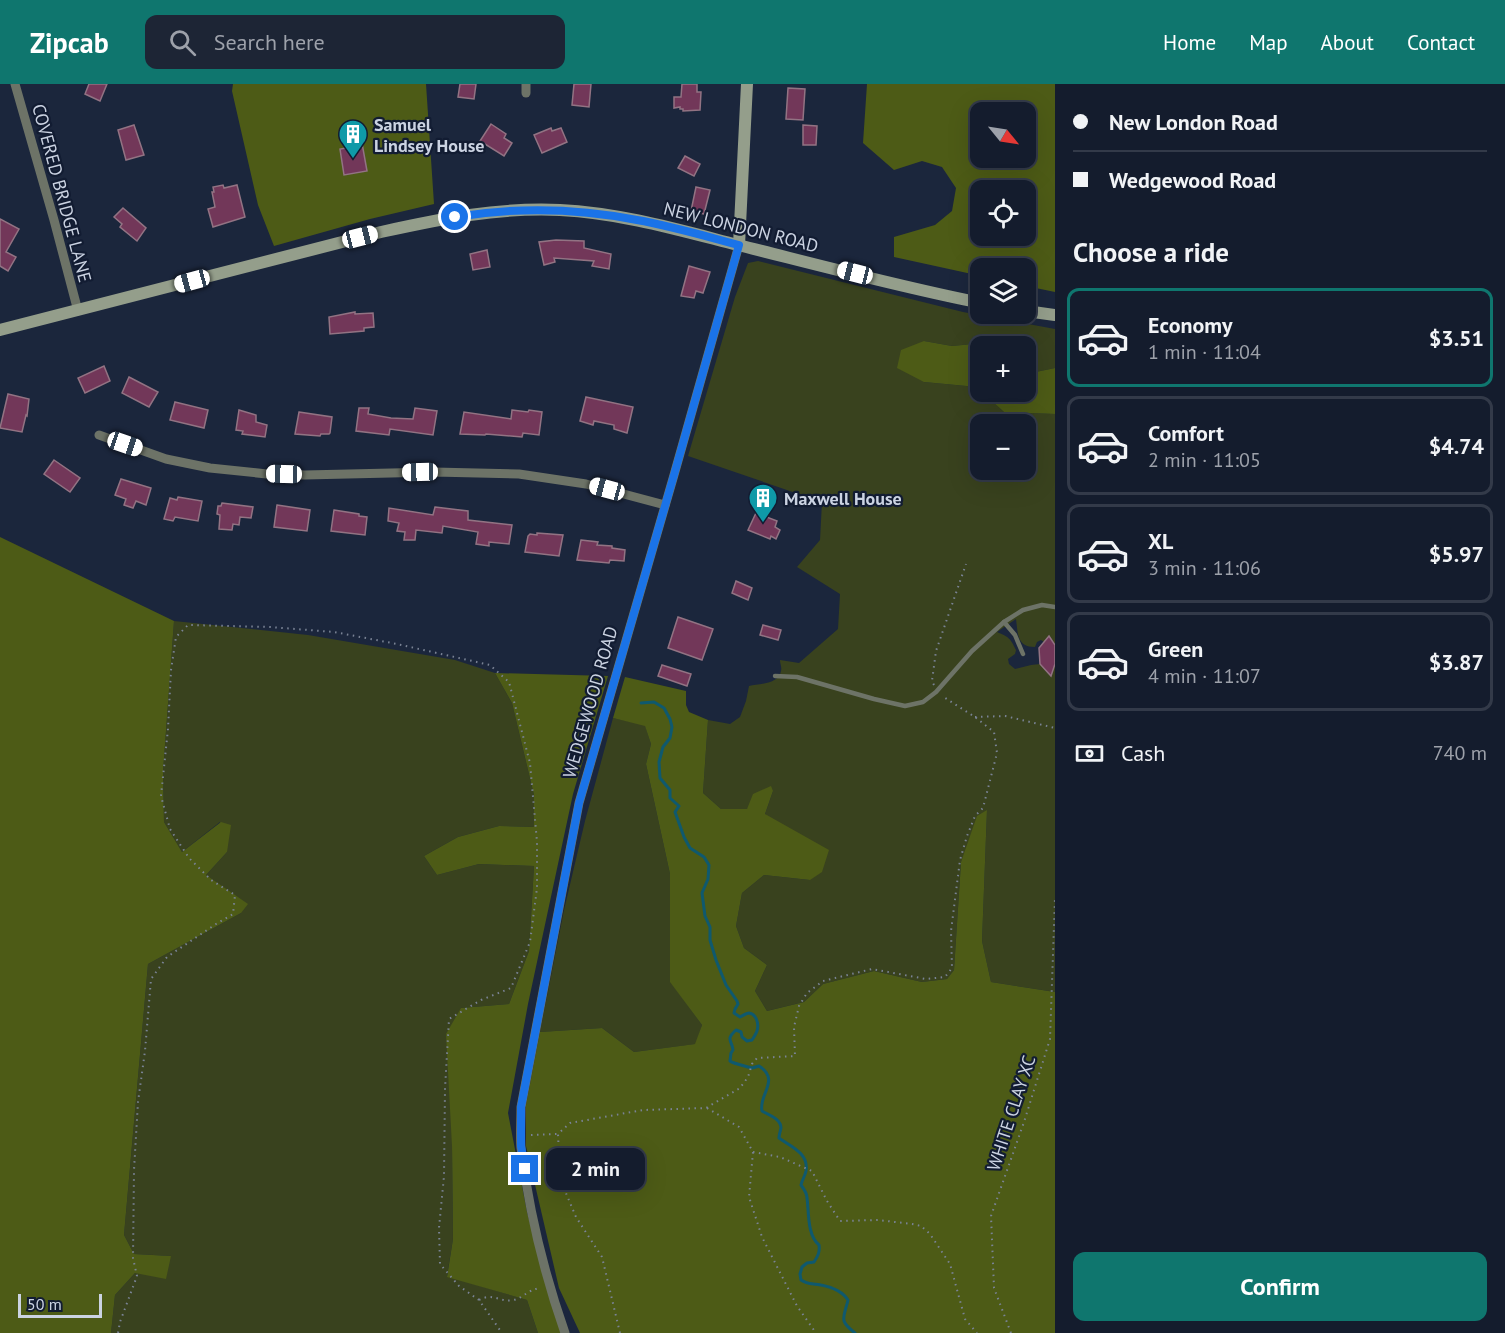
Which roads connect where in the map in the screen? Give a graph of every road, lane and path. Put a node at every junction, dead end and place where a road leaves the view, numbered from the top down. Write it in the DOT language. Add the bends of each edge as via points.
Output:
graph roads {
  1 [pos="15,84"];
  2 [pos="747,84"];
  3 [pos="739,245"];
  4 [pos="970,300"];
  5 [pos="78,311"];
  6 [pos="1036,312"];
  7 [pos="1055,315"];
  8 [pos="0,330"];
  9 [pos="99,435"];
  10 [pos="665,505"];
  11 [pos="966,564"];
  12 [pos="1055,607"];
  13 [pos="1004,622"];
  14 [pos="1023,654"];
  15 [pos="776,676"];
  16 [pos="936,692"];
  17 [pos="975,717"];
  18 [pos="1055,728"];
  19 [pos="1055,898"];
  20 [pos="1051,1022"];
  21 [pos="1055,1023"];
  22 [pos="706,1108"];
  23 [pos="558,1134"];
  24 [pos="521,1136"];
  25 [pos="753,1152"];
  26 [pos="549,1287"];
  27 [pos="479,1300"];
  28 [pos="118,1333"];
  29 [pos="502,1333"];
  30 [pos="564,1333"];
  31 [pos="620,1333"];
  32 [pos="816,1333"];
  33 [pos="977,1333"];
  34 [pos="1011,1333"];
  1 -- 5 [label="street, COVERED BRIDGE LANE"];
  2 -- 3 [label="main road, WEDGEWOOD ROAD"];
  3 -- 4 [label="main road, NEW LONDON ROAD"];
  3 -- 5 [label="main road, NEW LONDON ROAD" via="593,213 495,212 381,232"];
  3 -- 10 [label="street, WEDGEWOOD ROAD"];
  5 -- 8 [label="main road, NEW LONDON ROAD"];
  6 -- 7 [label="main road"];
  9 -- 10 [label="street" via="165,459 210,468 305,475 519,474 586,484"];
  10 -- 24 [label="street, WEDGEWOOD ROAD" via="579,803 521,1107"];
  11 -- 16 [label="path" via="936,651 932,681"];
  12 -- 13 [label="lane" via="1042,605 1023,610"];
  13 -- 14 [label="lane"];
  13 -- 16 [label="lane"];
  15 -- 16 [label="lane" via="797,677 905,706 923,702"];
  16 -- 17 [label="path"];
  17 -- 18 [label="path" via="1005,716"];
  17 -- 22 [label="path" via="994,732 997,753 983,808 975,816 960,860 951,931 952,968 945,977 926,979 872,969 823,981 807,993 799,1006 794,1027 795,1056 757,1058 740,1088"];
  19 -- 20 [label="path, WHITE CLAY XC"];
  20 -- 21 [label="path"];
  20 -- 34 [label="path, WHITE CLAY XC" via="1050,1039 991,1216 994,1288"];
  22 -- 23 [label="path" via="633,1111 570,1123"];
  22 -- 25 [label="path" via="739,1126"];
  23 -- 24 [label="path"];
  23 -- 31 [label="path" via="560,1179 576,1217 602,1257"];
  24 -- 26 [label="street, WEDGEWOOD ROAD" via="532,1213"];
  25 -- 32 [label="path" via="748,1197 762,1238 797,1306"];
  25 -- 33 [label="path" via="780,1157 811,1170 840,1221 878,1220 921,1226 950,1264 965,1319"];
  26 -- 27 [label="path" via="532,1289 513,1300 485,1296"];
  26 -- 30 [label="street, WEDGEWOOD ROAD"];
  27 -- 28 [label="path" via="459,1286 440,1264 445,1089 449,1019 511,988 530,942 537,888 537,842 530,763 509,682 490,665 334,632 188,626 176,637 161,796 170,829 189,858 211,880 235,895 233,915 167,957 151,979 134,1170 133,1258 137,1276"];
  27 -- 29 [label="path"];
}
